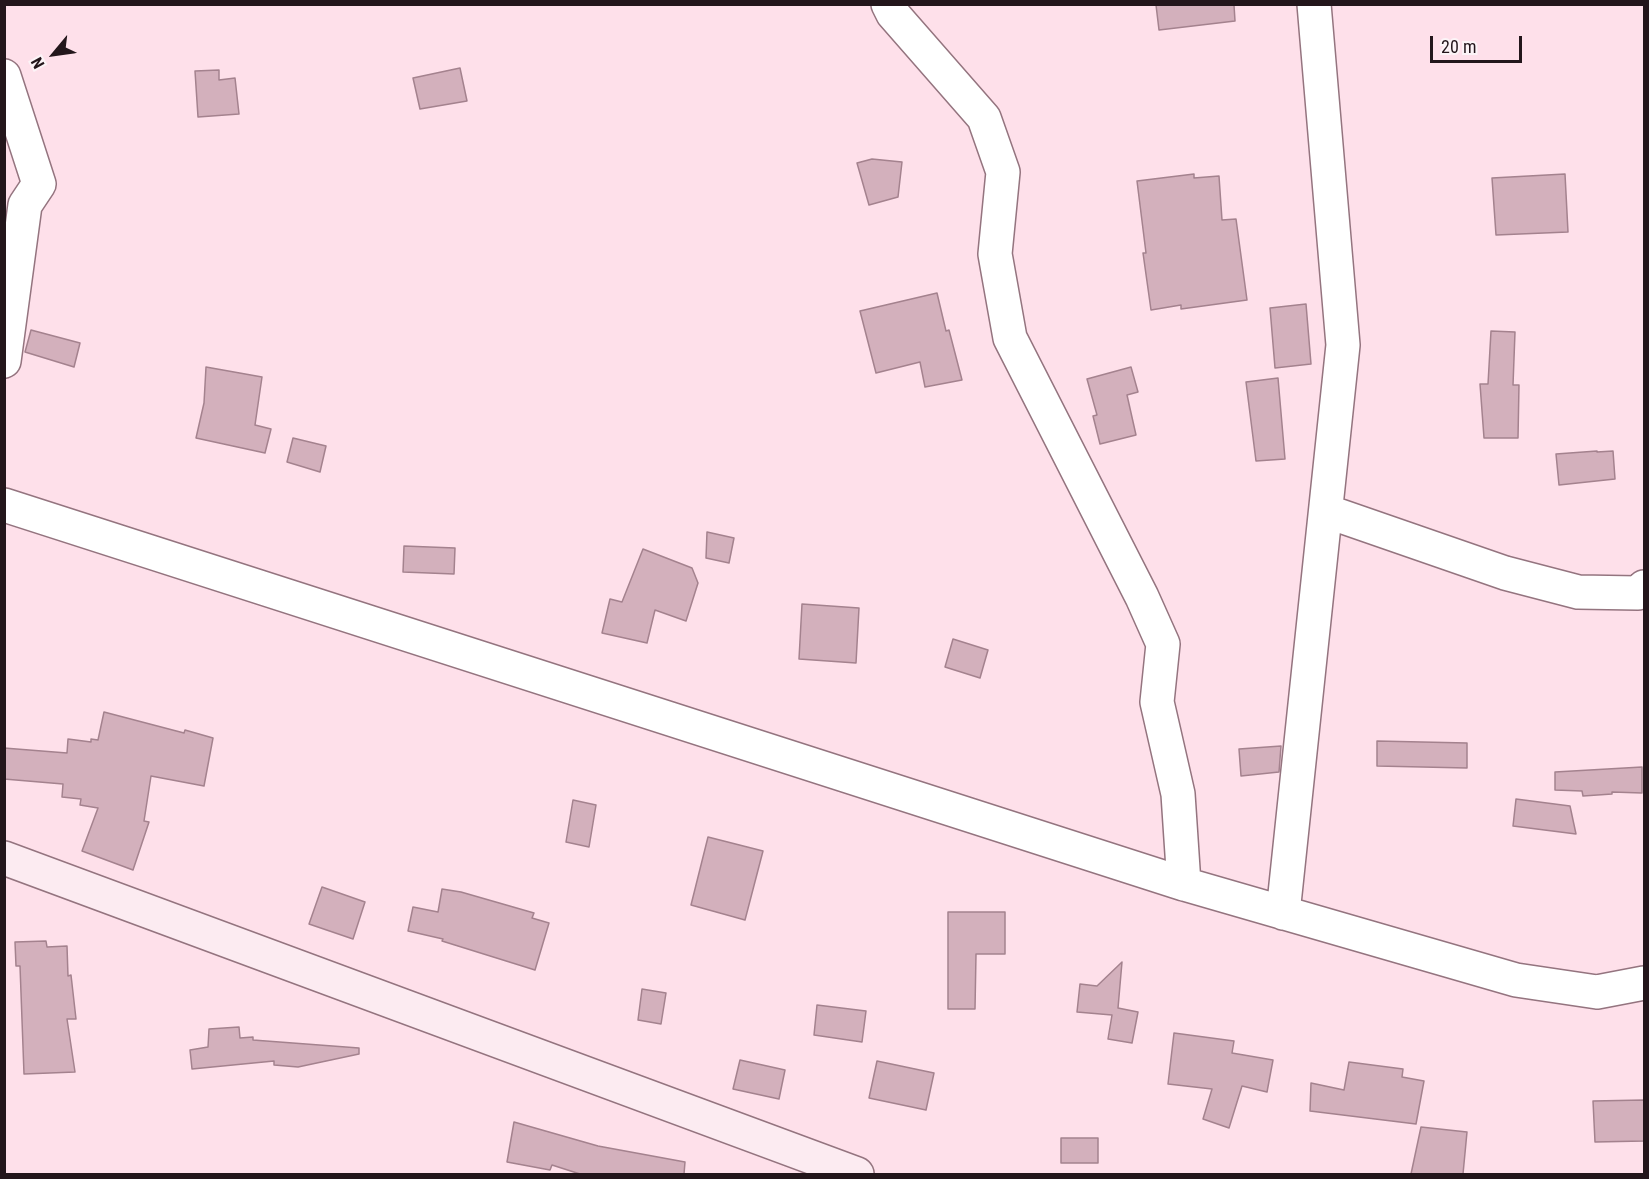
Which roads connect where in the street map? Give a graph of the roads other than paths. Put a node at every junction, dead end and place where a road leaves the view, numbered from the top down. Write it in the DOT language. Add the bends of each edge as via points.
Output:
graph roads {
  1 [pos="888,4"];
  2 [pos="1314,4"];
  3 [pos="4,76"];
  4 [pos="4,361"];
  5 [pos="4,505"];
  6 [pos="1326,511"];
  7 [pos="1644,587"];
  8 [pos="4,858"];
  9 [pos="1184,884"];
  10 [pos="1283,913"];
  11 [pos="1644,983"];
  12 [pos="857,1174"];
  1 -- 9 [label="street" via="984,118 1003,172 995,254 1010,338 1163,644 1157,702 1178,794"];
  2 -- 6 [label="street" via="1343,345"];
  3 -- 4 [label="street" via="39,184 25,205"];
  5 -- 9 [label="street"];
  6 -- 7 [label="street" via="1505,573 1578,592 1638,593"];
  6 -- 10 [label="street"];
  8 -- 12 [label="street"];
  9 -- 10 [label="street"];
  10 -- 11 [label="street" via="1516,980 1597,992"];
}
